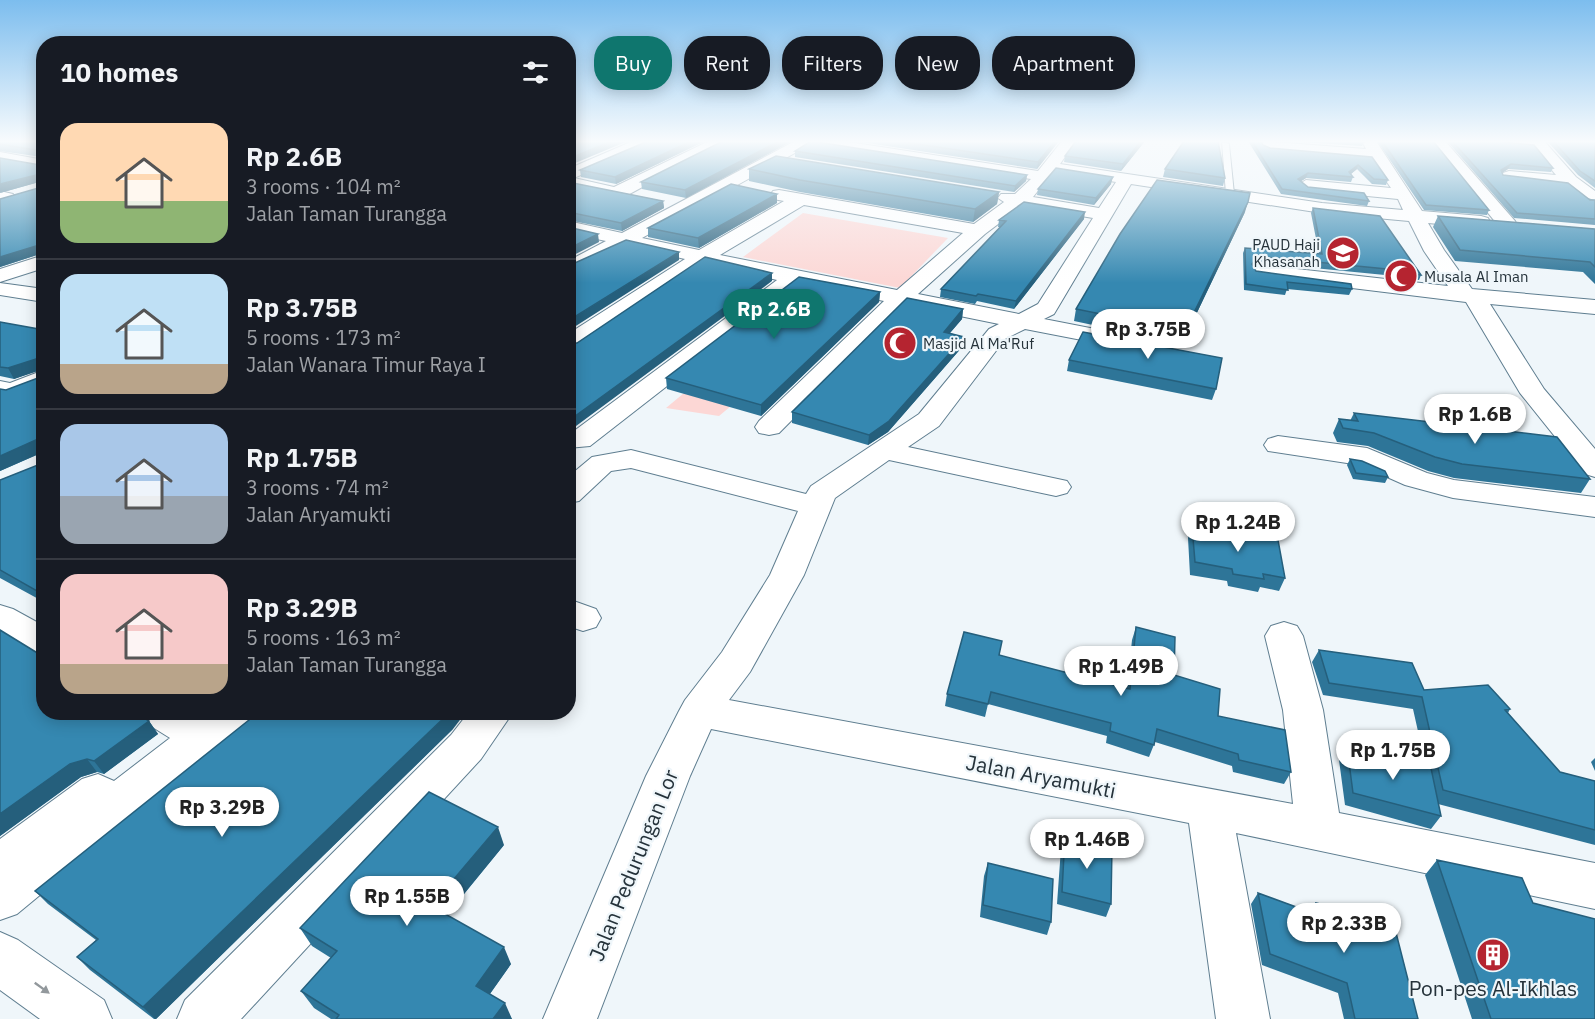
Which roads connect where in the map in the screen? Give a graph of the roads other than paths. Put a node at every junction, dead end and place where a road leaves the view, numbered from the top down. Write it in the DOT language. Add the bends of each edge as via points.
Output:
graph roads {
  1 [pos="596,189"];
  2 [pos="624,189"];
  3 [pos="720,189"];
  4 [pos="749,189"];
  5 [pos="1033,189"];
  6 [pos="1120,189"];
  7 [pos="1192,189"];
  8 [pos="1229,189"];
  9 [pos="1311,189"];
  10 [pos="1347,189"];
  11 [pos="1400,189"];
  12 [pos="1477,189"];
  13 [pos="1582,189"];
  14 [pos="25,193"];
  15 [pos="615,193"];
  16 [pos="1230,194"];
  17 [pos="1404,194"];
  18 [pos="996,196"];
  19 [pos="2,198"];
  20 [pos="1594,198"];
  21 [pos="799,200"];
  22 [pos="1019,200"];
  23 [pos="687,205"];
  24 [pos="1316,207"];
  25 [pos="1104,214"];
  26 [pos="1416,216"];
  27 [pos="1508,225"];
  28 [pos="1529,227"];
  29 [pos="576,229"];
  30 [pos="978,230"];
  31 [pos="625,239"];
  32 [pos="11,252"];
  33 [pos="36,258"];
  34 [pos="700,258"];
  35 [pos="36,263"];
  36 [pos="576,265"];
  37 [pos="1262,271"];
  38 [pos="0,276"];
  39 [pos="794,277"];
  40 [pos="0,289"];
  41 [pos="36,295"];
  42 [pos="1469,295"];
  43 [pos="903,298"];
  44 [pos="1595,307"];
  45 [pos="1024,321"];
  46 [pos="576,340"];
  47 [pos="1149,347"];
  48 [pos="36,381"];
  49 [pos="4,392"];
  50 [pos="769,427"];
  51 [pos="576,440"];
  52 [pos="1278,445"];
  53 [pos="886,451"];
  54 [pos="1595,468"];
  55 [pos="1056,486"];
  56 [pos="576,487"];
  57 [pos="816,506"];
  58 [pos="1595,507"];
  59 [pos="0,618"];
  60 [pos="1284,636"];
  61 [pos="36,639"];
  62 [pos="699,711"];
  63 [pos="179,720"];
  64 [pos="224,720"];
  65 [pos="487,720"];
  66 [pos="1209,807"];
  67 [pos="1319,830"];
  68 [pos="0,867"];
  69 [pos="1595,886"];
  70 [pos="0,897"];
  71 [pos="0,958"];
  72 [pos="85,1019"];
  73 [pos="204,1019"];
  74 [pos="570,1019"];
  75 [pos="1243,1019"];
  1 -- 15 [label="street"];
  2 -- 15 [label="street"];
  3 -- 23 [label="street"];
  4 -- 21 [label="street"];
  5 -- 22 [label="street"];
  6 -- 25 [label="street, Jalan Pedurungan Lor"];
  7 -- 16 [label="street"];
  8 -- 16 [label="lane"];
  9 -- 24 [label="street"];
  10 -- 17 [label="street"];
  11 -- 17 [label="street"];
  12 -- 27 [label="street"];
  13 -- 20 [label="street"];
  14 -- 19 [label="street"];
  15 -- 23 [label="street"];
  16 -- 24 [label="street"];
  17 -- 26 [label="street"];
  18 -- 22 [label="street"];
  21 -- 30 [label="street"];
  21 -- 34 [label="street"];
  22 -- 25 [label="street"];
  22 -- 30 [label="street"];
  23 -- 31 [label="street"];
  24 -- 26 [label="street"];
  25 -- 45 [label="street, Jalan Pedurungan Lor" via="1046,309"];
  26 -- 27 [label="street"];
  26 -- 42 [label="street" via="1434,251"];
  27 -- 28 [label="street"];
  29 -- 31 [label="street"];
  30 -- 43 [label="street"];
  31 -- 34 [label="street"];
  31 -- 36 [label="street"];
  32 -- 33 [label="street"];
  34 -- 39 [label="street"];
  34 -- 46 [label="street"];
  35 -- 38 [label="street"];
  37 -- 42 [label="street"];
  39 -- 43 [label="street"];
  39 -- 51 [label="street" via="621,411"];
  40 -- 41 [label="street"];
  42 -- 44 [label="street"];
  42 -- 54 [label="street" via="1533,393"];
  43 -- 45 [label="street"];
  43 -- 50 [label="street"];
  45 -- 47 [label="street"];
  45 -- 53 [label="street, Jalan Pedurungan Lor" via="997,334 929,420"];
  48 -- 49 [label="street"];
  52 -- 58 [label="street" via="1367,457 1416,479 1464,491"];
  53 -- 55 [label="street"];
  53 -- 57 [label="street, Jalan Pedurungan Lor" via="822,493"];
  56 -- 57 [label="street" via="602,464 631,459"];
  57 -- 62 [label="street, Jalan Pedurungan Lor" via="787,575 736,662"];
  59 -- 61 [label="street"];
  60 -- 67 [label="street" via="1303,710"];
  62 -- 66 [label="street, Jalan Aryamukti"];
  62 -- 74 [label="street, Jalan Pedurungan Lor" via="668,776"];
  63 -- 68 [label="street"];
  64 -- 70 [label="street"];
  65 -- 73 [label="street" via="466,747"];
  66 -- 67 [label="street, Jalan Aryamukti"];
  66 -- 75 [label="street"];
  67 -- 69 [label="street, Jalan Aryamukti"];
  71 -- 72 [label="street, one-way"];
}
